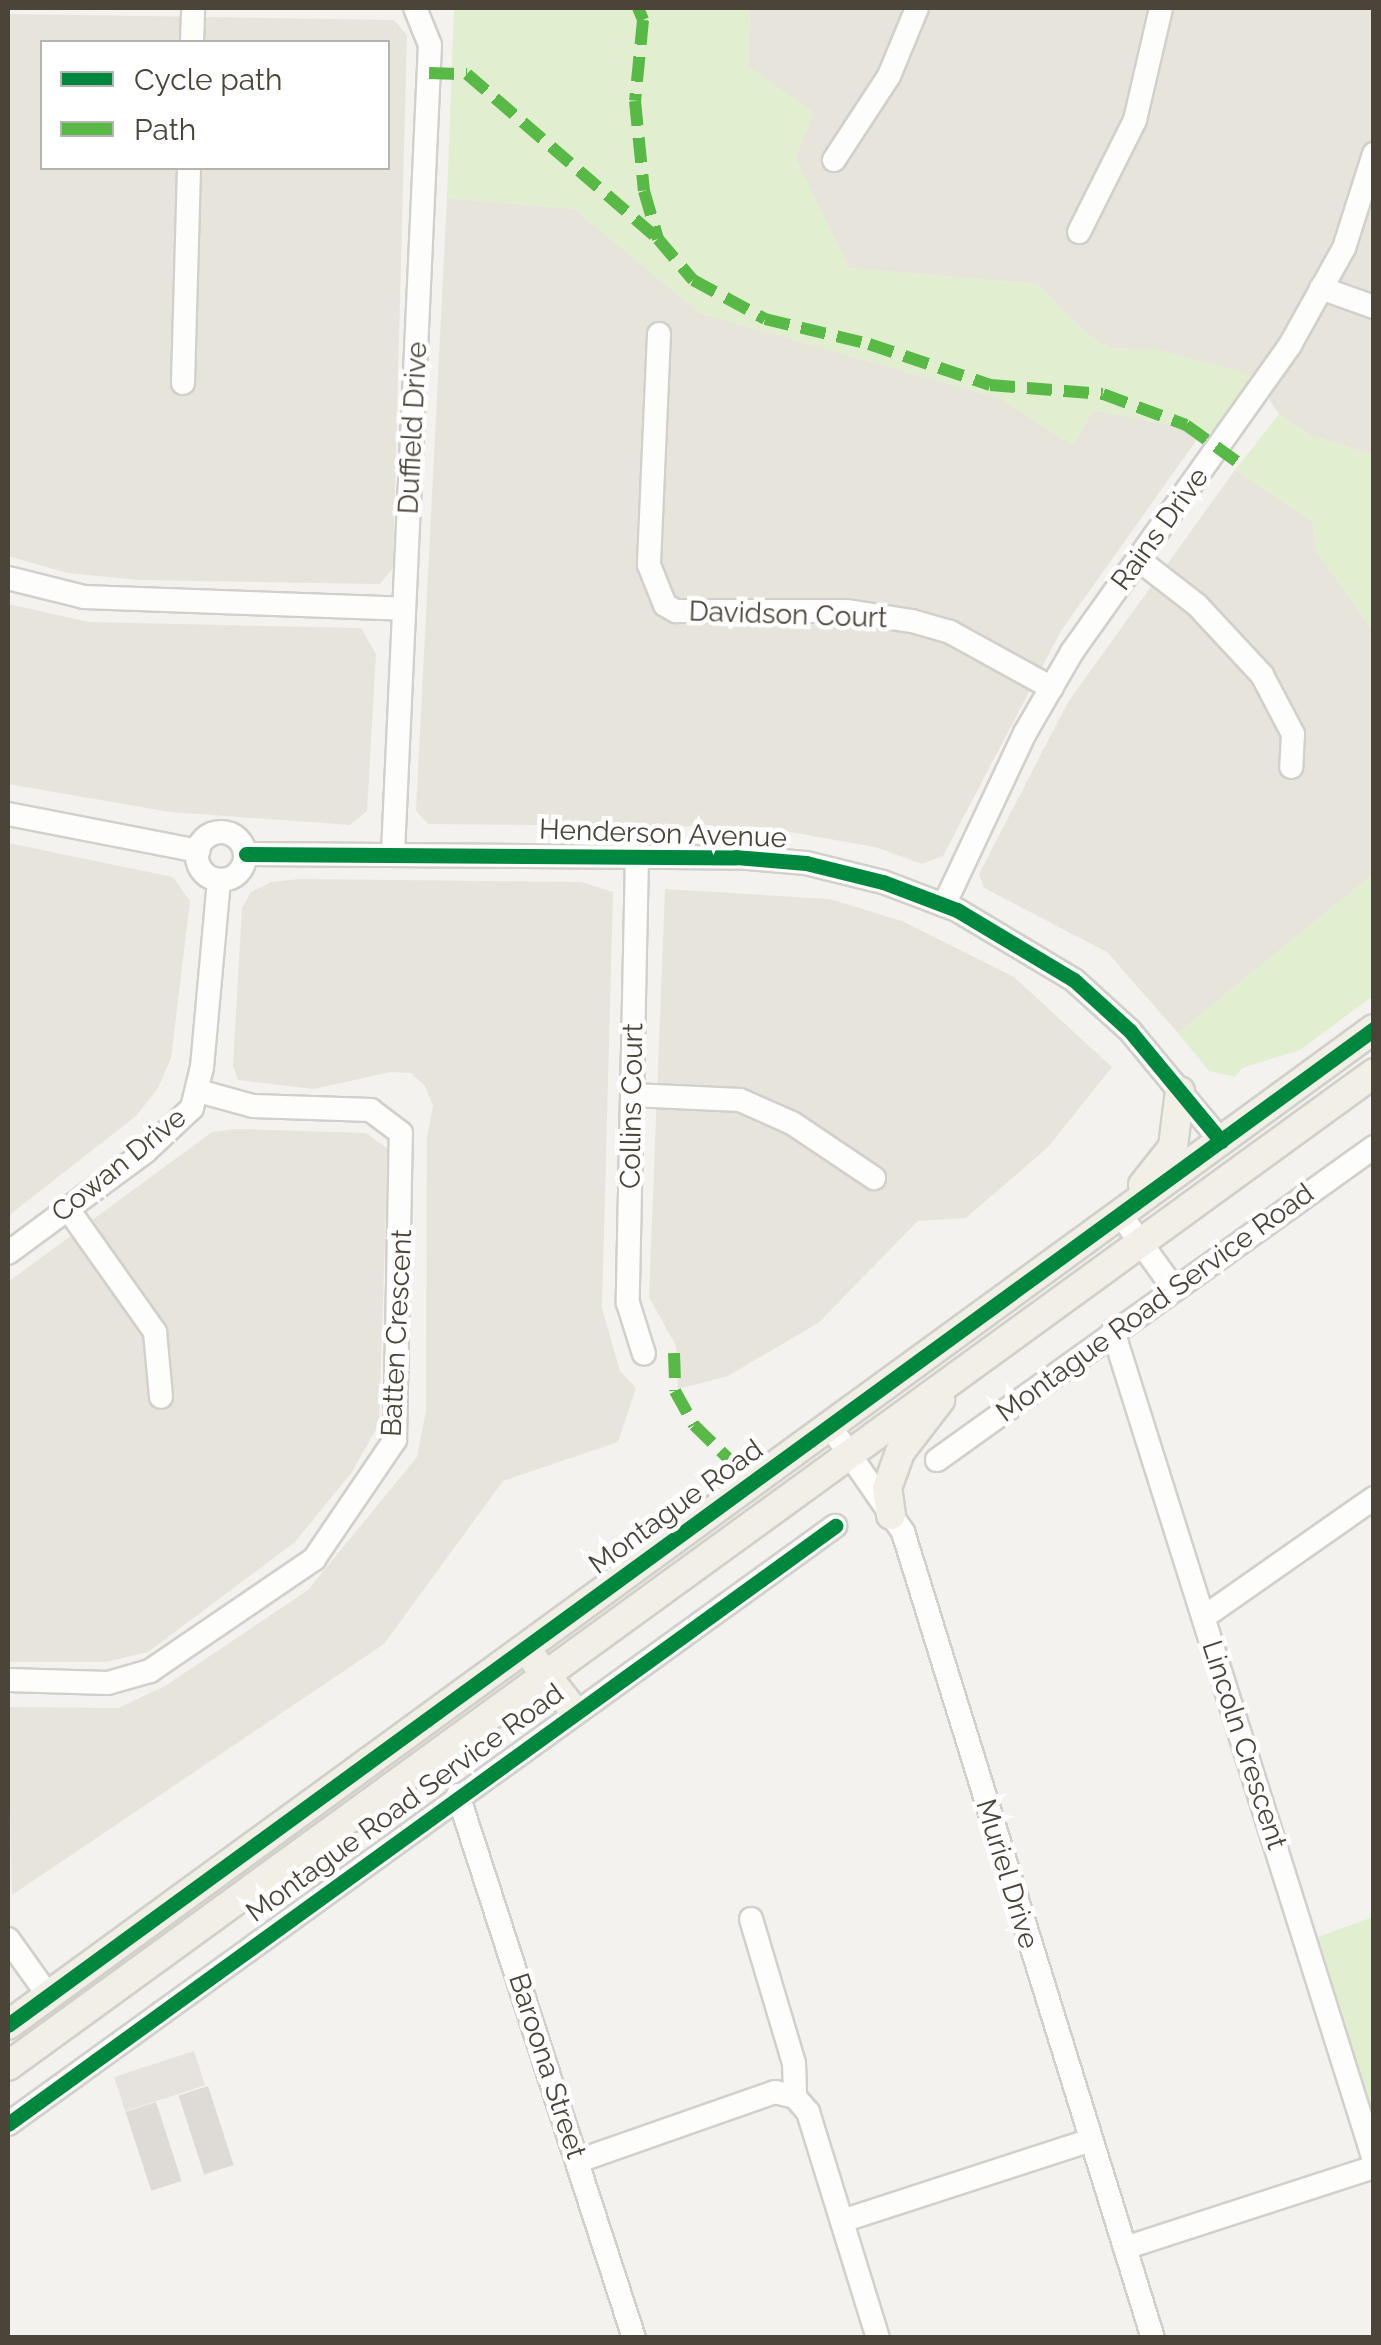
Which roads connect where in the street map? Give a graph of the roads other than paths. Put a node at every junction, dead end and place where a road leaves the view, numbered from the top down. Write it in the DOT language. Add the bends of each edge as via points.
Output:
graph roads {
  1 [pos="193,8"];
  2 [pos="415,8"];
  3 [pos="918,8"];
  4 [pos="1161,8"];
  5 [pos="192,40"];
  6 [pos="1374,154"];
  7 [pos="834,160"];
  8 [pos="189,170"];
  9 [pos="1078,232"];
  10 [pos="1321,288"];
  11 [pos="1374,307"];
  12 [pos="659,334"];
  13 [pos="184,383"];
  14 [pos="1139,560"];
  15 [pos="8,578"];
  16 [pos="404,609"];
  17 [pos="1052,688"];
  18 [pos="1291,766"];
  19 [pos="8,814"];
  20 [pos="198,852"];
  21 [pos="393,853"];
  22 [pos="246,854"];
  23 [pos="637,856"];
  24 [pos="219,880"];
  25 [pos="944,905"];
  26 [pos="1374,1029"];
  27 [pos="1374,1073"];
  28 [pos="198,1091"];
  29 [pos="1180,1091"];
  30 [pos="632,1095"];
  31 [pos="1221,1140"];
  32 [pos="1374,1147"];
  33 [pos="1244,1167"];
  34 [pos="874,1178"];
  35 [pos="68,1209"];
  36 [pos="1120,1214"];
  37 [pos="1142,1242"];
  38 [pos="8,1253"];
  39 [pos="1174,1288"];
  40 [pos="1113,1331"];
  41 [pos="644,1354"];
  42 [pos="963,1372"];
  43 [pos="161,1397"];
  44 [pos="830,1426"];
  45 [pos="851,1455"];
  46 [pos="937,1460"];
  47 [pos="1374,1498"];
  48 [pos="891,1515"];
  49 [pos="834,1526"];
  50 [pos="1204,1617"];
  51 [pos="524,1648"];
  52 [pos="546,1674"];
  53 [pos="8,1680"];
  54 [pos="574,1711"];
  55 [pos="458,1795"];
  56 [pos="751,1919"];
  57 [pos="8,1939"];
  58 [pos="48,1995"];
  59 [pos="68,2022"];
  60 [pos="8,2024"];
  61 [pos="8,2066"];
  62 [pos="795,2097"];
  63 [pos="8,2124"];
  64 [pos="1088,2141"];
  65 [pos="578,2161"];
  66 [pos="1374,2163"];
  67 [pos="842,2221"];
  68 [pos="1125,2248"];
  69 [pos="634,2338"];
  70 [pos="878,2338"];
  71 [pos="1153,2338"];
  1 -- 5 [label="street"];
  2 -- 16 [label="street, Duffield Drive" via="430,46"];
  3 -- 7 [label="street" via="888,76"];
  4 -- 9 [label="street" via="1135,120"];
  6 -- 10 [label="street, Rains Drive" via="1344,248"];
  8 -- 13 [label="street"];
  10 -- 11 [label="street"];
  10 -- 14 [label="street, Rains Drive" via="1290,345"];
  12 -- 17 [label="street, Davidson Court" via="648,565 665,605 687,612 846,611 912,621 950,632"];
  14 -- 17 [label="street, Rains Drive"];
  14 -- 18 [label="street" via="1198,605 1262,676 1293,734"];
  15 -- 16 [label="street" via="84,596"];
  16 -- 21 [label="street, Duffield Drive"];
  17 -- 25 [label="street, Rains Drive"];
  19 -- 20 [label="street"];
  20 -- 22 [label="street" via="208,836 226,832"];
  20 -- 24 [label="street" via="202,869"];
  21 -- 22 [label="street, Henderson Avenue"];
  21 -- 23 [label="street, Henderson Avenue"];
  22 -- 24 [label="street" via="235,875"];
  23 -- 25 [label="street, Henderson Avenue" via="806,863"];
  23 -- 30 [label="street, Collins Court"];
  24 -- 28 [label="street, Cowan Drive"];
  25 -- 29 [label="street, Henderson Avenue" via="1074,980 1130,1031"];
  26 -- 31 [label="main road, Montague Road"];
  27 -- 33 [label="main road"];
  28 -- 35 [label="street, Cowan Drive" via="180,1122"];
  28 -- 53 [label="street, Batten Crescent" via="253,1106 370,1110 400,1133 395,1440 314,1559 150,1671 108,1683"];
  29 -- 31 [label="street, Henderson Avenue"];
  29 -- 36 [label="main road" via="1173,1147"];
  30 -- 34 [label="street" via="740,1100 792,1123"];
  30 -- 41 [label="street, Collins Court" via="628,1303"];
  31 -- 33 [label="main road"];
  31 -- 36 [label="main road, Montague Road"];
  32 -- 39 [label="street, Montague Road Service Road"];
  33 -- 37 [label="main road"];
  35 -- 38 [label="street, Cowan Drive"];
  35 -- 43 [label="street" via="156,1332"];
  36 -- 37 [label="street"];
  36 -- 44 [label="main road, Montague Road"];
  37 -- 39 [label="street"];
  37 -- 42 [label="main road"];
  39 -- 40 [label="street, Montague Road Service Road"];
  40 -- 46 [label="street, Montague Road Service Road"];
  40 -- 50 [label="street, Lincoln Crescent"];
  42 -- 45 [label="main road"];
  42 -- 48 [label="main road" via="900,1452 888,1488"];
  44 -- 45 [label="street, Muriel Drive"];
  44 -- 51 [label="main road, Montague Road"];
  45 -- 48 [label="street, Muriel Drive"];
  45 -- 52 [label="main road"];
  47 -- 50 [label="street"];
  48 -- 64 [label="street, Muriel Drive" via="903,1532"];
  49 -- 54 [label="street, Montague Road Service Road"];
  50 -- 66 [label="street, Lincoln Crescent"];
  51 -- 52 [label="main road"];
  51 -- 58 [label="main road, Montague Road"];
  52 -- 54 [label="main road"];
  52 -- 59 [label="main road"];
  54 -- 55 [label="street, Montague Road Service Road"];
  55 -- 63 [label="street, Montague Road Service Road"];
  55 -- 65 [label="street, Baroona Street"];
  56 -- 62 [label="street" via="794,2063"];
  57 -- 58 [label="street"];
  58 -- 59 [label="main road"];
  58 -- 60 [label="main road, Montague Road"];
  59 -- 61 [label="main road"];
  62 -- 65 [label="street" via="776,2092"];
  62 -- 67 [label="street" via="808,2112"];
  64 -- 67 [label="street"];
  64 -- 68 [label="street, Muriel Drive"];
  65 -- 69 [label="street, Baroona Street"];
  66 -- 68 [label="street"];
  67 -- 70 [label="street"];
  68 -- 71 [label="street, Muriel Drive"];
}
